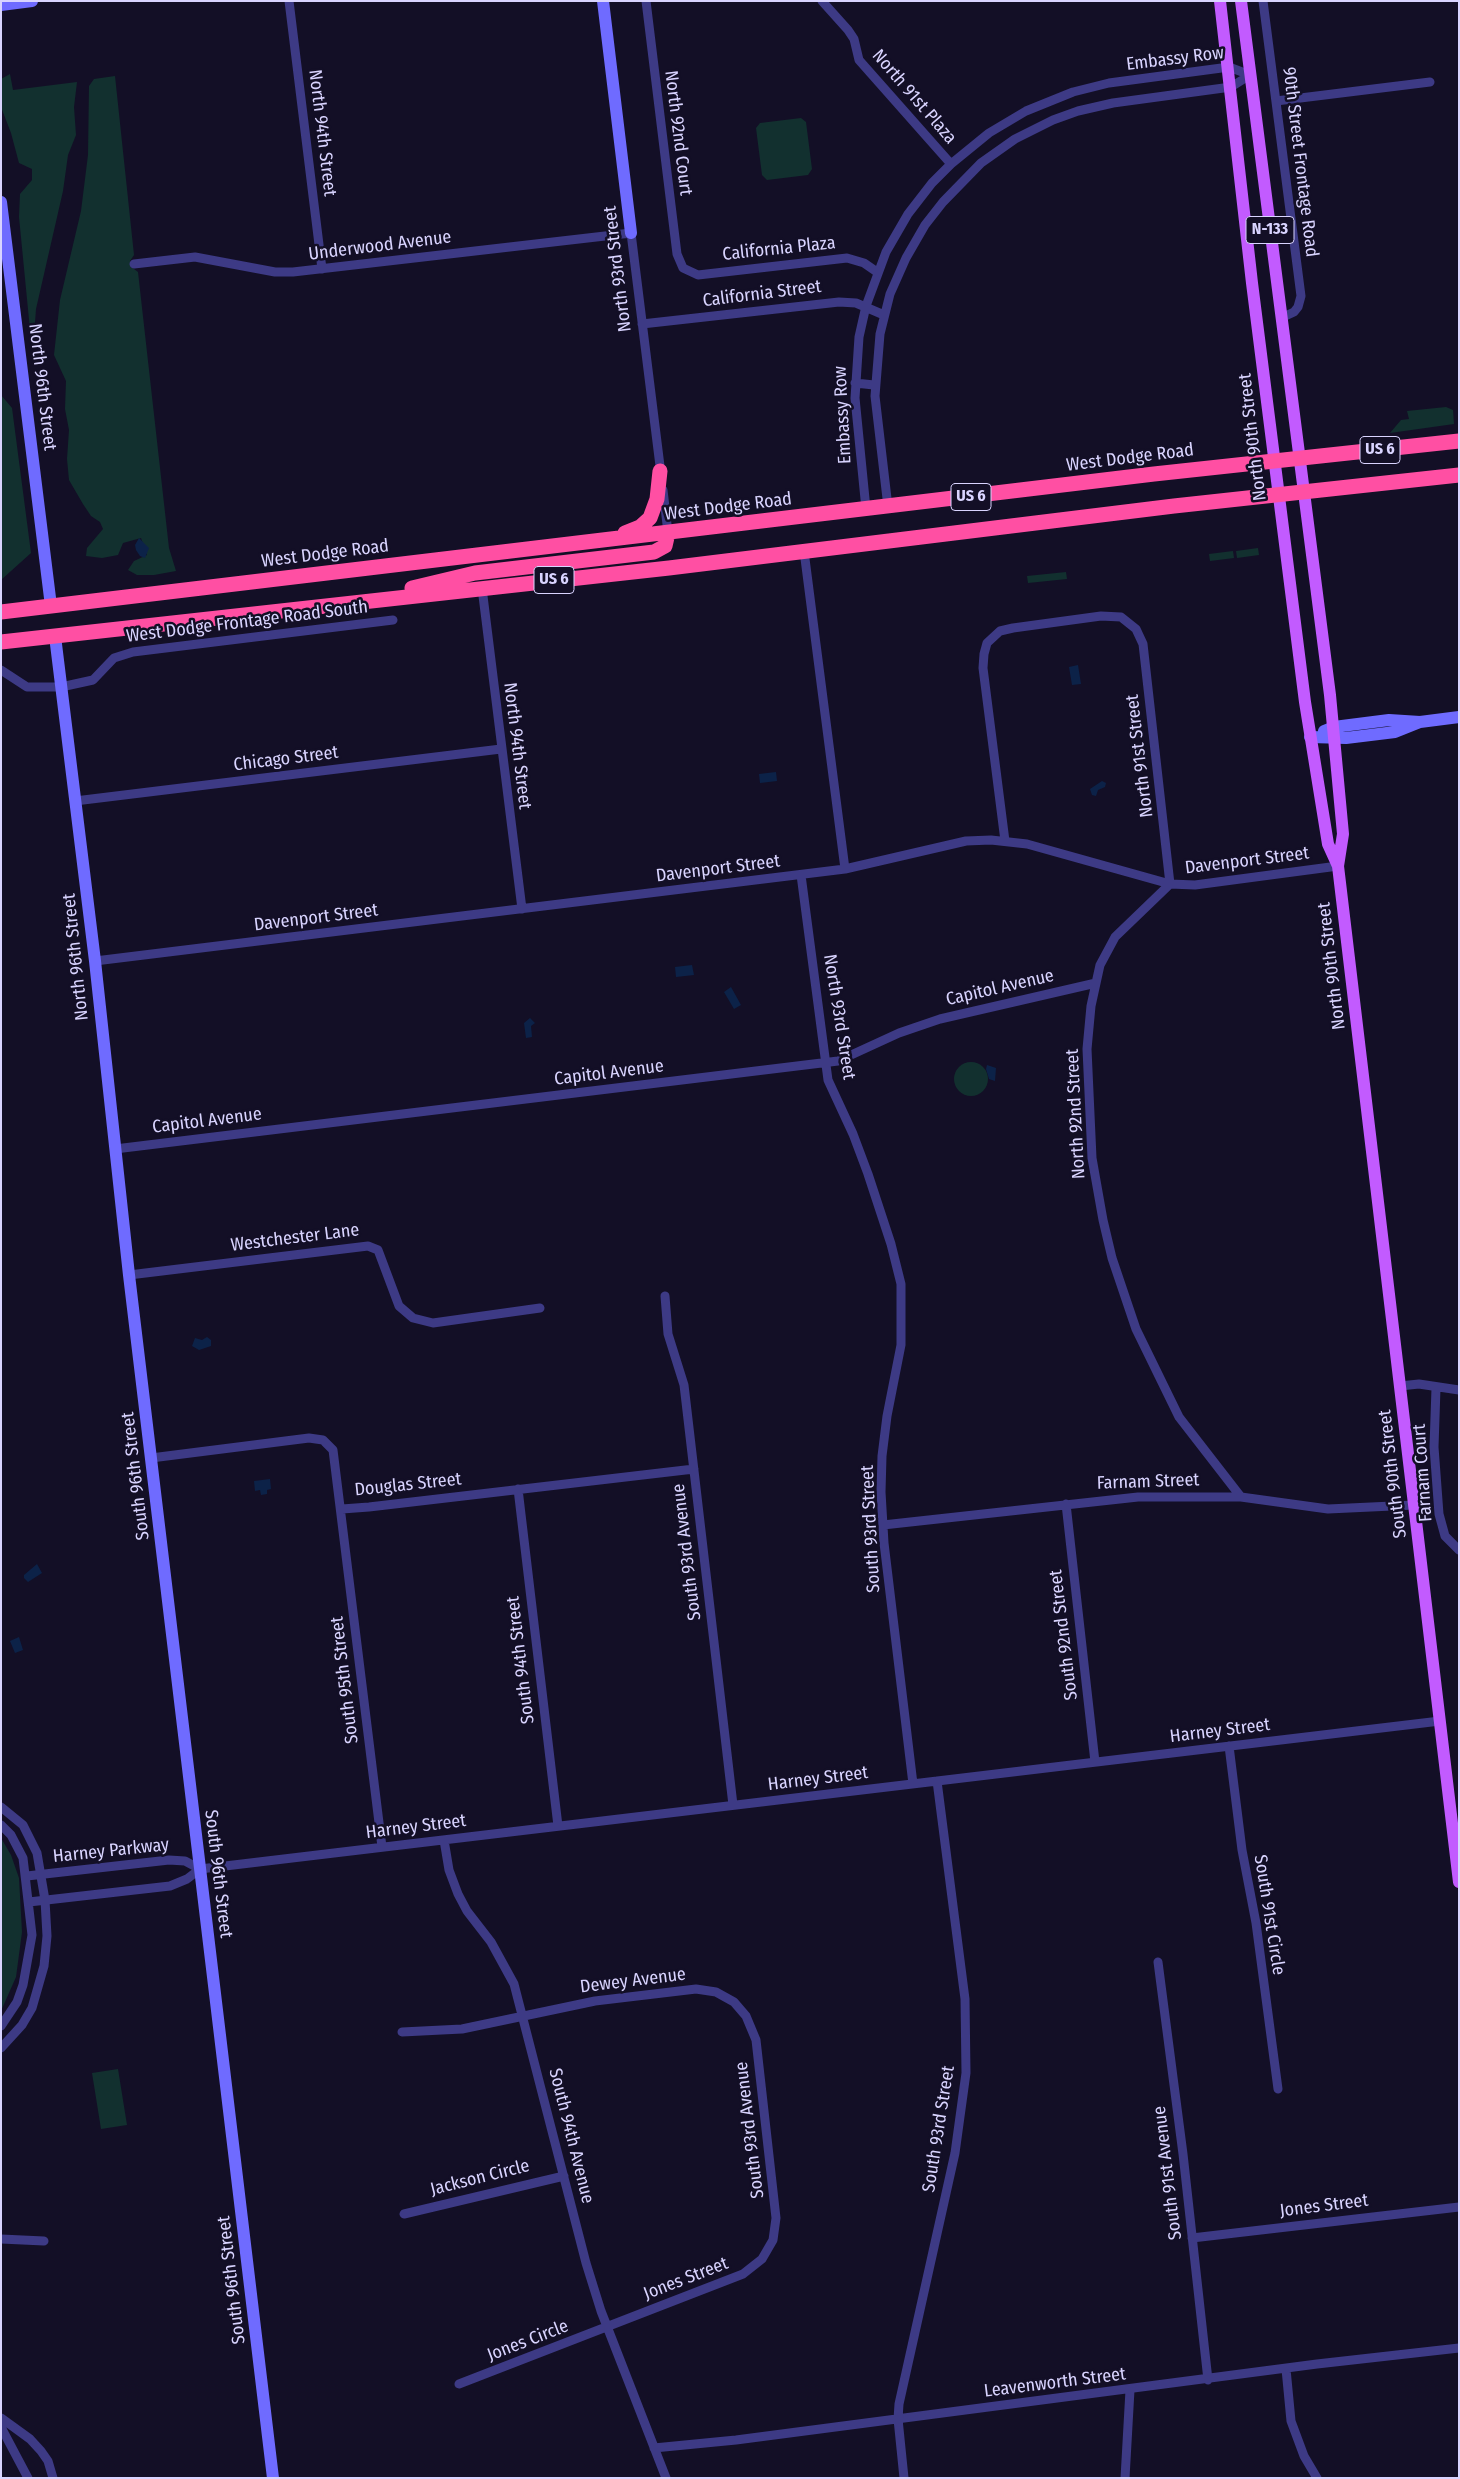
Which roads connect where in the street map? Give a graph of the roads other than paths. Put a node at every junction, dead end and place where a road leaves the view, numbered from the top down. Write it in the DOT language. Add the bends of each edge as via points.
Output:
graph roads {
  1 [pos="32,1"];
  2 [pos="289,1"];
  3 [pos="603,1"];
  4 [pos="646,1"];
  5 [pos="822,1"];
  6 [pos="1220,1"];
  7 [pos="1241,1"];
  8 [pos="1263,1"];
  9 [pos="1,5"];
  10 [pos="1229,67"];
  11 [pos="1250,75"];
  12 [pos="1430,82"];
  13 [pos="1231,87"];
  14 [pos="1276,101"];
  15 [pos="951,164"];
  16 [pos="1,202"];
  17 [pos="631,233"];
  18 [pos="134,264"];
  19 [pos="683,268"];
  20 [pos="322,269"];
  21 [pos="877,272"];
  22 [pos="866,306"];
  23 [pos="884,315"];
  24 [pos="1281,318"];
  25 [pos="642,324"];
  26 [pos="855,383"];
  27 [pos="874,384"];
  28 [pos="1459,440"];
  29 [pos="1300,458"];
  30 [pos="1274,461"];
  31 [pos="660,471"];
  32 [pos="1459,474"];
  33 [pos="1305,491"];
  34 [pos="1278,494"];
  35 [pos="888,507"];
  36 [pos="866,509"];
  37 [pos="668,533"];
  38 [pos="597,541"];
  39 [pos="804,551"];
  40 [pos="482,588"];
  41 [pos="380,598"];
  42 [pos="51,606"];
  43 [pos="1,612"];
  44 [pos="393,620"];
  45 [pos="55,636"];
  46 [pos="1,642"];
  47 [pos="1,670"];
  48 [pos="61,687"];
  49 [pos="1459,717"];
  50 [pos="1335,733"];
  51 [pos="1310,737"];
  52 [pos="501,749"];
  53 [pos="76,801"];
  54 [pos="1005,841"];
  55 [pos="1338,866"];
  56 [pos="845,869"];
  57 [pos="801,875"];
  58 [pos="1170,884"];
  59 [pos="522,909"];
  60 [pos="95,961"];
  61 [pos="1096,983"];
  62 [pos="1361,1062"];
  63 [pos="825,1063"];
  64 [pos="115,1149"];
  65 [pos="891,1244"];
  66 [pos="129,1274"];
  67 [pos="664,1296"];
  68 [pos="540,1308"];
  69 [pos="1400,1386"];
  70 [pos="1436,1388"];
  71 [pos="1459,1390"];
  72 [pos="151,1458"];
  73 [pos="694,1470"];
  74 [pos="518,1489"];
  75 [pos="1240,1497"];
  76 [pos="1066,1504"];
  77 [pos="1414,1505"];
  78 [pos="342,1508"];
  79 [pos="883,1525"];
  80 [pos="1459,1550"];
  81 [pos="1440,1721"];
  82 [pos="1229,1746"];
  83 [pos="1095,1762"];
  84 [pos="937,1781"];
  85 [pos="913,1784"];
  86 [pos="1454,1797"];
  87 [pos="732,1805"];
  88 [pos="1,1807"];
  89 [pos="1,1825"];
  90 [pos="558,1826"];
  91 [pos="444,1840"];
  92 [pos="382,1847"];
  93 [pos="200,1869"];
  94 [pos="42,1874"];
  95 [pos="27,1876"];
  96 [pos="1459,1882"];
  97 [pos="45,1900"];
  98 [pos="30,1902"];
  99 [pos="1158,1962"];
  100 [pos="742,2009"];
  101 [pos="524,2016"];
  102 [pos="1,2026"];
  103 [pos="402,2032"];
  104 [pos="1,2048"];
  105 [pos="1278,2089"];
  106 [pos="564,2176"];
  107 [pos="1459,2206"];
  108 [pos="404,2214"];
  109 [pos="1192,2238"];
  110 [pos="1,2239"];
  111 [pos="44,2241"];
  112 [pos="769,2249"];
  113 [pos="607,2327"];
  114 [pos="1459,2348"];
  115 [pos="1286,2369"];
  116 [pos="1208,2380"];
  117 [pos="459,2384"];
  118 [pos="1130,2390"];
  119 [pos="1,2418"];
  120 [pos="898,2419"];
  121 [pos="1,2427"];
  122 [pos="654,2448"];
  123 [pos="28,2478"];
  124 [pos="53,2478"];
  125 [pos="272,2478"];
  126 [pos="666,2478"];
  127 [pos="904,2478"];
  128 [pos="1125,2478"];
  129 [pos="1317,2478"];
  1 -- 9 [label="street"];
  2 -- 20 [label="street, North 94th Street"];
  3 -- 17 [label="street, North 93rd Street"];
  4 -- 19 [label="street, North 92nd Court" via="677,254"];
  5 -- 15 [label="street, North 91st Plaza" via="848,30 859,60"];
  6 -- 10 [label="main road, North 90th Street / N-133"];
  7 -- 11 [label="main road, North 90th Street / N-133"];
  8 -- 14 [label="street, 90th Street Frontage Road"];
  10 -- 11 [label="street, Embassy Row"];
  10 -- 13 [label="main road, North 90th Street / N-133"];
  10 -- 15 [label="street, Embassy Row" via="1109,83 1073,92 1007,122 970,146"];
  11 -- 13 [label="street, Embassy Row"];
  11 -- 24 [label="main road, North 90th Street / N-133"];
  12 -- 14 [label="street"];
  13 -- 23 [label="street, Embassy Row" via="1093,107 1053,120 1007,144 966,176 925,225 898,276"];
  13 -- 30 [label="main road, North 90th Street / N-133"];
  14 -- 24 [label="street, 90th Street Frontage Road" via="1301,296 1294,312"];
  15 -- 21 [label="street, Embassy Row" via="908,214"];
  16 -- 42 [label="street, North 96th Street"];
  17 -- 20 [label="street, Underwood Avenue"];
  17 -- 25 [label="street, North 93rd Street"];
  18 -- 20 [label="street, Underwood Avenue" via="195,257 280,272"];
  19 -- 21 [label="street, California Plaza" via="698,275 847,258 864,263"];
  21 -- 22 [label="street, Embassy Row"];
  22 -- 23 [label="street, California Street"];
  22 -- 25 [label="street, California Street" via="831,302"];
  22 -- 26 [label="street, Embassy Row" via="859,337"];
  23 -- 27 [label="street, Embassy Row"];
  24 -- 29 [label="main road, North 90th Street / N-133"];
  25 -- 31 [label="street, North 93rd Street"];
  26 -- 27 [label="street"];
  26 -- 36 [label="street, Embassy Row"];
  27 -- 35 [label="street, Embassy Row"];
  28 -- 29 [label="highway, West Dodge Road / US 6"];
  29 -- 30 [label="highway, West Dodge Road / US 6"];
  29 -- 33 [label="main road, North 90th Street / N-133"];
  30 -- 34 [label="main road, North 90th Street / N-133"];
  30 -- 35 [label="highway, West Dodge Road / US 6"];
  31 -- 37 [label="street, North 93rd Street"];
  31 -- 38 [label="highway" via="655,507 646,523 632,531"];
  32 -- 33 [label="highway, US 6"];
  33 -- 34 [label="highway, US 6"];
  33 -- 50 [label="main road, North 90th Street"];
  34 -- 39 [label="highway, US 6"];
  34 -- 51 [label="main road, North 90th Street"];
  35 -- 36 [label="highway, West Dodge Road / US 6"];
  36 -- 37 [label="highway, West Dodge Road / US 6"];
  37 -- 38 [label="highway, West Dodge Road / US 6"];
  37 -- 41 [label="highway" via="665,546 654,552 475,573"];
  38 -- 42 [label="highway, West Dodge Road / US 6"];
  39 -- 40 [label="highway, US 6"];
  39 -- 56 [label="street"];
  40 -- 41 [label="highway, US 6"];
  40 -- 52 [label="street, North 94th Street"];
  41 -- 45 [label="highway, US 6"];
  42 -- 43 [label="highway, West Dodge Road / US 6"];
  44 -- 48 [label="street, West Dodge Frontage Road South" via="133,652 114,658 93,680"];
  45 -- 46 [label="highway, US 6"];
  45 -- 48 [label="street, North 96th Street"];
  47 -- 48 [label="street, West Dodge Frontage Road South" via="27,687"];
  48 -- 53 [label="street, North 96th Street"];
  49 -- 50 [label="street" via="1420,722 1395,732"];
  50 -- 51 [label="street"];
  50 -- 55 [label="main road, North 90th Street" via="1343,840"];
  51 -- 55 [label="main road, North 90th Street" via="1329,848"];
  52 -- 53 [label="street, Chicago Street"];
  52 -- 59 [label="street, North 94th Street"];
  53 -- 60 [label="street, North 96th Street"];
  54 -- 56 [label="street, Davenport Street" via="951,843"];
  54 -- 58 [label="street, Davenport Street" via="1054,851"];
  54 -- 58 [label="street, North 91st Street" via="983,663 985,648 995,635 1013,628 1110,615 1121,617 1140,636 1144,651"];
  55 -- 58 [label="street, Davenport Street" via="1195,885"];
  55 -- 62 [label="main road, North 90th Street"];
  56 -- 57 [label="street, Davenport Street"];
  57 -- 59 [label="street, Davenport Street"];
  57 -- 63 [label="street, North 93rd Street"];
  58 -- 61 [label="street, North 92nd Street" via="1115,937 1100,965"];
  59 -- 60 [label="street, Davenport Street"];
  60 -- 64 [label="street, North 96th Street"];
  61 -- 63 [label="street, Capitol Avenue" via="940,1019 899,1033 838,1061"];
  61 -- 75 [label="street, North 92nd Street" via="1090,1006 1087,1084 1092,1158 1103,1220 1127,1303 1165,1391 1190,1432"];
  62 -- 69 [label="main road, South 90th Street"];
  63 -- 64 [label="street, Capitol Avenue"];
  63 -- 65 [label="street, North 93rd Street" via="828,1080 853,1134"];
  64 -- 66 [label="street, North 96th Street"];
  65 -- 79 [label="street, South 93rd Street" via="899,1274 902,1312 901,1345 882,1456"];
  66 -- 68 [label="street, Westchester Lane" via="368,1246 378,1250 399,1306 413,1318 433,1323"];
  66 -- 72 [label="street, South 96th Street"];
  67 -- 73 [label="street, South 93rd Avenue" via="668,1334 684,1385"];
  69 -- 70 [label="street" via="1419,1384"];
  69 -- 77 [label="main road, South 90th Street"];
  70 -- 71 [label="street"];
  70 -- 80 [label="street, Farnam Court" via="1434,1447 1439,1514 1445,1536"];
  72 -- 78 [label="street, Douglas Street" via="318,1438 329,1444 335,1456"];
  72 -- 93 [label="street, South 96th Street"];
  73 -- 74 [label="street, Douglas Street"];
  73 -- 87 [label="street, South 93rd Avenue"];
  74 -- 78 [label="street, Douglas Street"];
  74 -- 90 [label="street, South 94th Street"];
  75 -- 76 [label="street, Farnam Street" via="1146,1496"];
  75 -- 77 [label="street, Farnam Street" via="1328,1509"];
  76 -- 79 [label="street, Farnam Street"];
  76 -- 83 [label="street, South 92nd Street"];
  77 -- 81 [label="main road, South 90th Street"];
  78 -- 92 [label="street, South 95th Street"];
  79 -- 85 [label="street, South 93rd Street"];
  81 -- 82 [label="street, Harney Street"];
  81 -- 86 [label="main road, South 90th Street"];
  82 -- 83 [label="street, Harney Street"];
  82 -- 105 [label="street, South 91st Circle"];
  83 -- 84 [label="street, Harney Street"];
  84 -- 85 [label="street, Harney Street"];
  84 -- 120 [label="street, South 93rd Street" via="965,1999 966,2073 955,2153"];
  85 -- 87 [label="street, Harney Street"];
  86 -- 96 [label="main road, South 90th Street"];
  87 -- 90 [label="street, Harney Street"];
  88 -- 94 [label="street" via="23,1825 32,1839"];
  89 -- 95 [label="street" via="18,1846"];
  90 -- 91 [label="street, Harney Street"];
  91 -- 92 [label="street, Harney Street"];
  91 -- 101 [label="street, South 94th Avenue" via="449,1870 458,1894 505,1965"];
  92 -- 93 [label="street, Harney Street"];
  93 -- 94 [label="street, Harney Parkway" via="185,1861 169,1860"];
  93 -- 97 [label="street" via="170,1886"];
  93 -- 125 [label="street, South 96th Street"];
  94 -- 95 [label="street, Harney Parkway"];
  94 -- 97 [label="street"];
  95 -- 98 [label="street"];
  97 -- 98 [label="street"];
  97 -- 104 [label="street" via="47,1943 38,1989 22,2025"];
  98 -- 102 [label="street" via="32,1935 29,1963 17,2002"];
  99 -- 109 [label="street, South 91st Avenue"];
  100 -- 101 [label="street, Dewey Avenue" via="721,1994 696,1989 595,2001"];
  100 -- 112 [label="street, South 93rd Avenue" via="756,2040 772,2178 776,2225"];
  101 -- 103 [label="street, Dewey Avenue" via="462,2029"];
  101 -- 106 [label="street, South 94th Avenue"];
  106 -- 108 [label="street, Jackson Circle"];
  106 -- 113 [label="street, South 94th Avenue" via="586,2263"];
  107 -- 109 [label="street, Jones Street"];
  109 -- 116 [label="street, South 91st Avenue"];
  110 -- 111 [label="street"];
  112 -- 113 [label="street, Jones Street" via="753,2268 743,2274"];
  113 -- 117 [label="street, Jones Circle"];
  113 -- 122 [label="street, South 94th Avenue"];
  114 -- 115 [label="street, Leavenworth Street"];
  115 -- 116 [label="street, Leavenworth Street"];
  115 -- 129 [label="street" via="1288,2409 1295,2436"];
  116 -- 118 [label="street, Leavenworth Street"];
  118 -- 120 [label="street, Leavenworth Street"];
  118 -- 128 [label="street"];
  119 -- 124 [label="street" via="41,2451"];
  120 -- 122 [label="street, Leavenworth Street"];
  120 -- 127 [label="street, South 93rd Street"];
  121 -- 123 [label="street"];
  122 -- 126 [label="street"];
}
